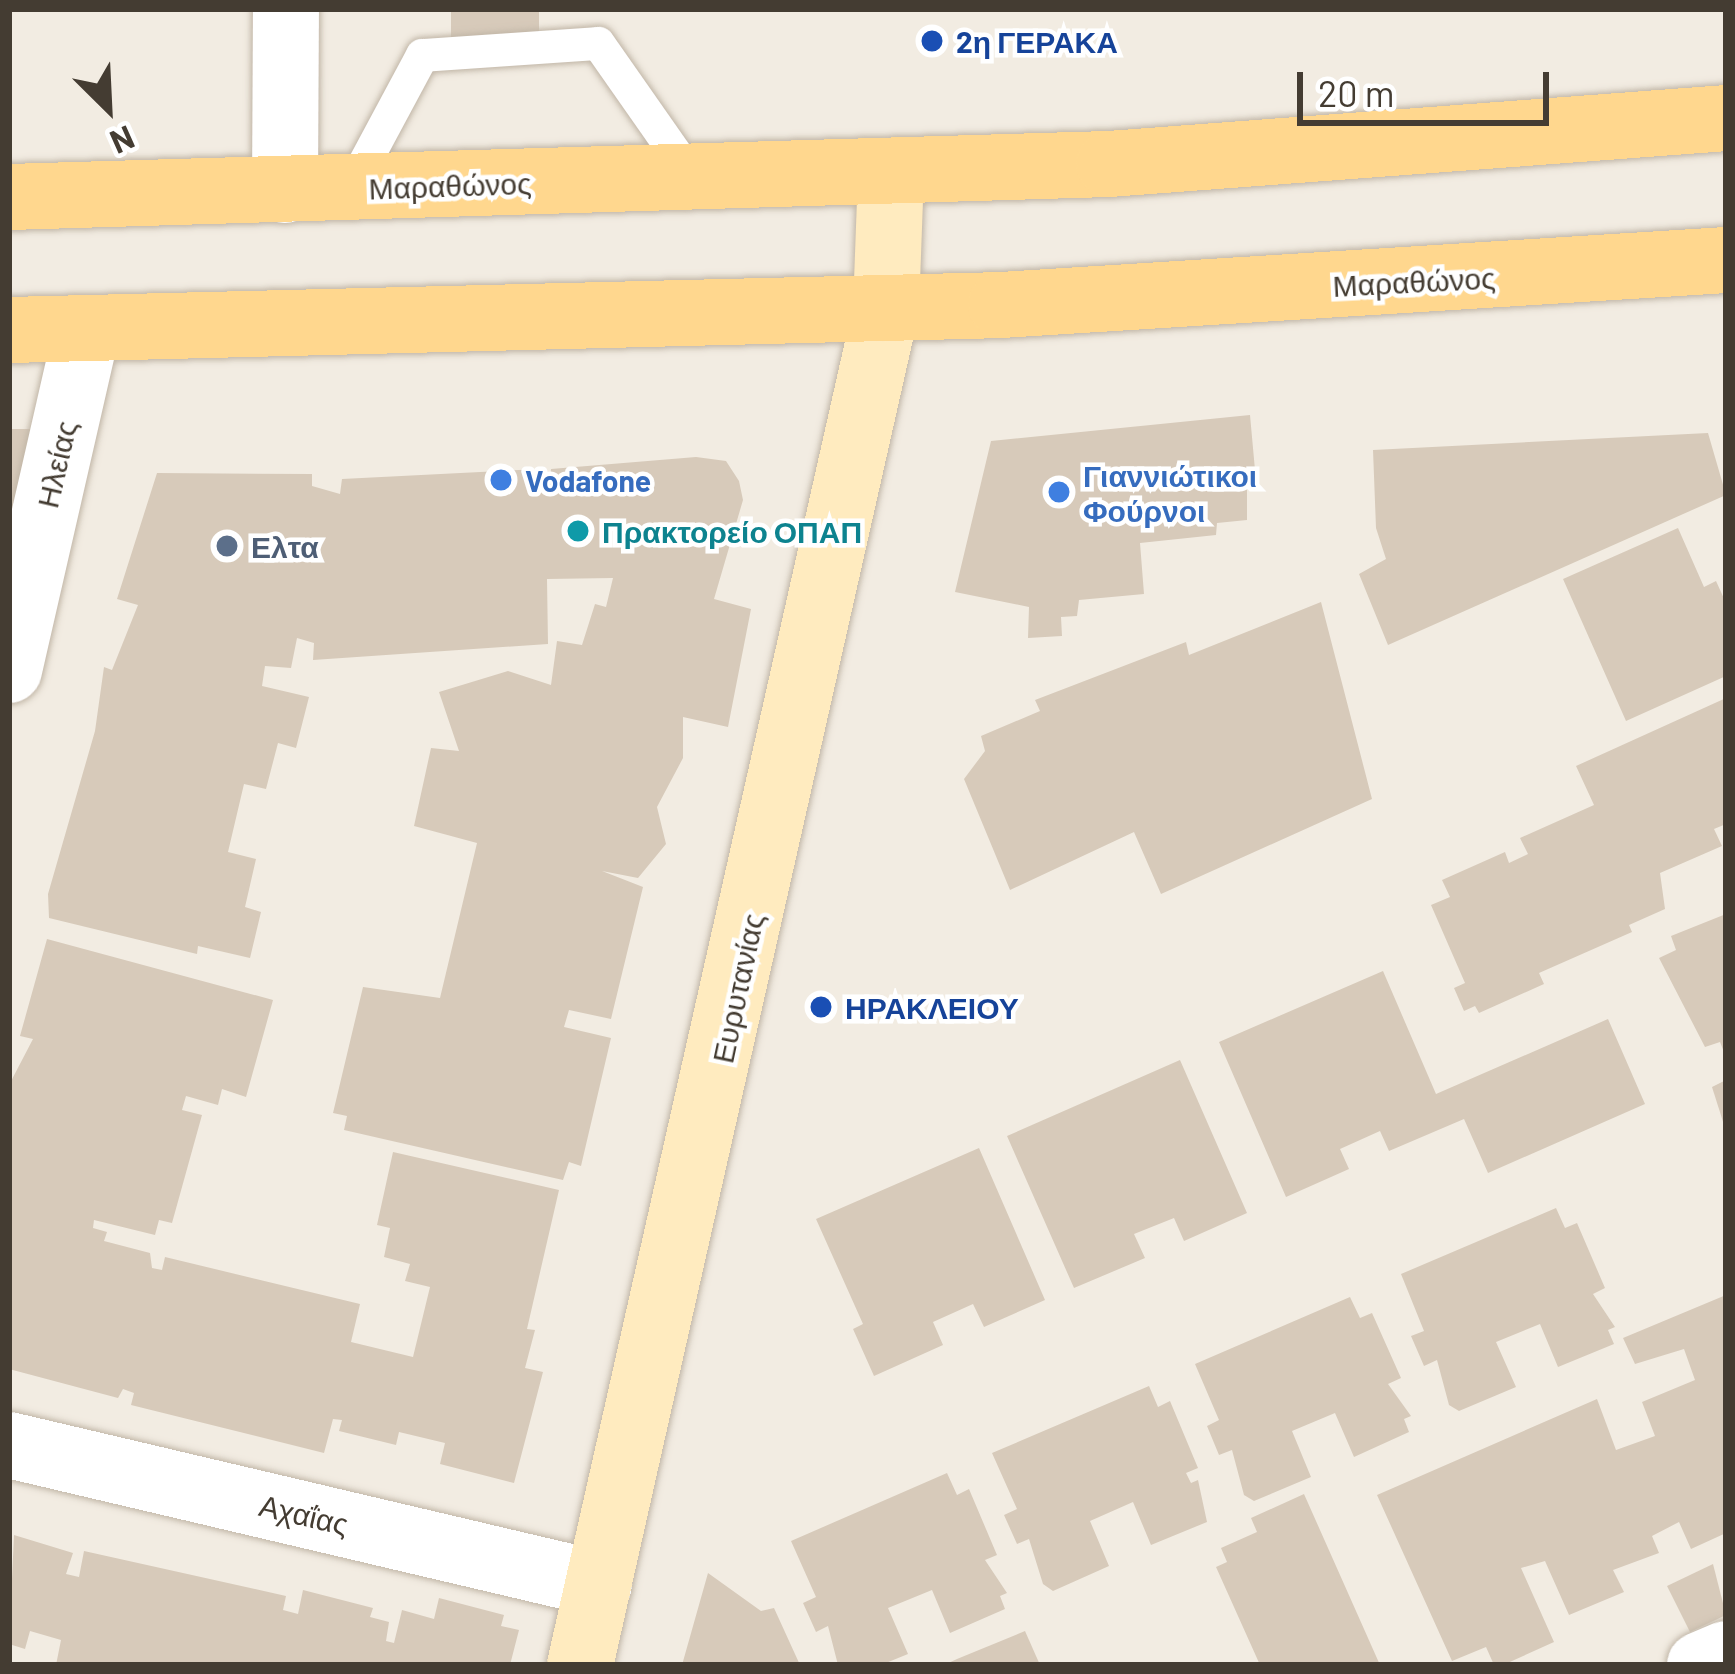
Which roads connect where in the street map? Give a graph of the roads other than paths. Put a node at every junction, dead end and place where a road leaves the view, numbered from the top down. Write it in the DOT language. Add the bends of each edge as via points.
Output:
graph roads {
  1 [pos="286,9"];
  2 [pos="1726,118"];
  3 [pos="891,171"];
  4 [pos="692,177"];
  5 [pos="350,189"];
  6 [pos="285,190"];
  7 [pos="9,197"];
  8 [pos="1726,260"];
  9 [pos="886,309"];
  10 [pos="87,329"];
  11 [pos="9,330"];
  12 [pos="9,670"];
  13 [pos="9,1445"];
  14 [pos="599,1584"];
  15 [pos="1726,1654"];
  16 [pos="580,1665"];
  17 [pos="1700,1665"];
  1 -- 6 [label="street"];
  2 -- 3 [label="main road, Μαραθώνος" via="1109,164"];
  3 -- 4 [label="main road, Μαραθώνος"];
  3 -- 9 [label="street"];
  4 -- 5 [label="main road, Μαραθώνος"];
  4 -- 5 [label="lane" via="598,44 422,55"];
  5 -- 6 [label="main road, Μαραθώνος"];
  6 -- 7 [label="main road, Μαραθώνος"];
  8 -- 9 [label="main road, Μαραθώνος"];
  9 -- 10 [label="main road, Μαραθώνος"];
  9 -- 14 [label="street, Ευρυτανίας"];
  10 -- 11 [label="main road, Μαραθώνος"];
  10 -- 12 [label="street, Ηλείας"];
  13 -- 14 [label="street, Αχαΐας"];
  14 -- 16 [label="street, Ευρυτανίας"];
  15 -- 17 [label="street"];
}
